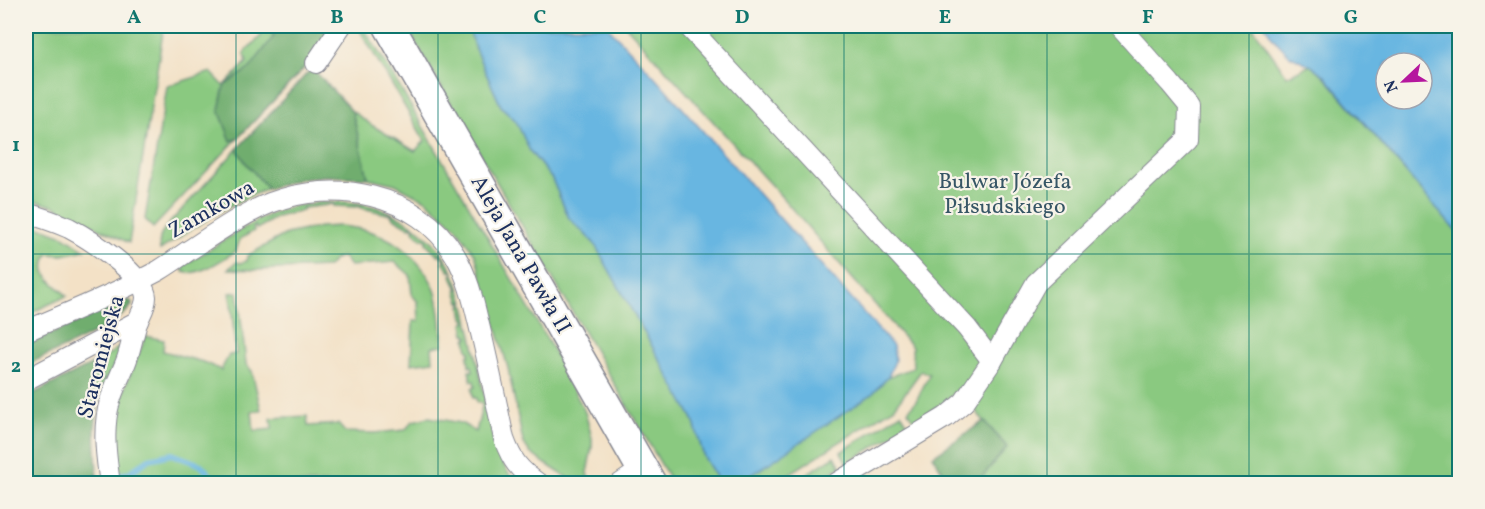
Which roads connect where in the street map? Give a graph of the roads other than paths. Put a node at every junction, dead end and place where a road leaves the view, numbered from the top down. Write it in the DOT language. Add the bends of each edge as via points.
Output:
graph roads {
  1 [pos="341,26"];
  2 [pos="388,26"];
  3 [pos="688,26"];
  4 [pos="1119,26"];
  5 [pos="316,63"];
  6 [pos="26,213"];
  7 [pos="139,280"];
  8 [pos="138,321"];
  9 [pos="26,331"];
  10 [pos="992,361"];
  11 [pos="26,380"];
  12 [pos="108,474"];
  13 [pos="638,478"];
  14 [pos="539,483"];
  15 [pos="835,483"];
  1 -- 5 [label="street"];
  2 -- 13 [label="main road, Aleja Jana Pawła II"];
  3 -- 10 [label="street" via="967,328"];
  4 -- 10 [label="street" via="1189,106 1188,139 1036,283"];
  6 -- 7 [label="street" via="50,220 89,240"];
  7 -- 8 [label="street, Staromiejska" via="146,295"];
  7 -- 9 [label="street, Zamkowa"];
  7 -- 14 [label="street, Zamkowa" via="242,217 298,194 351,193 376,197 412,212 442,237 465,276 507,447 516,465"];
  8 -- 11 [label="street"];
  8 -- 12 [label="street, Staromiejska" via="110,401 105,428"];
  10 -- 15 [label="street" via="964,402 946,417"];
}
